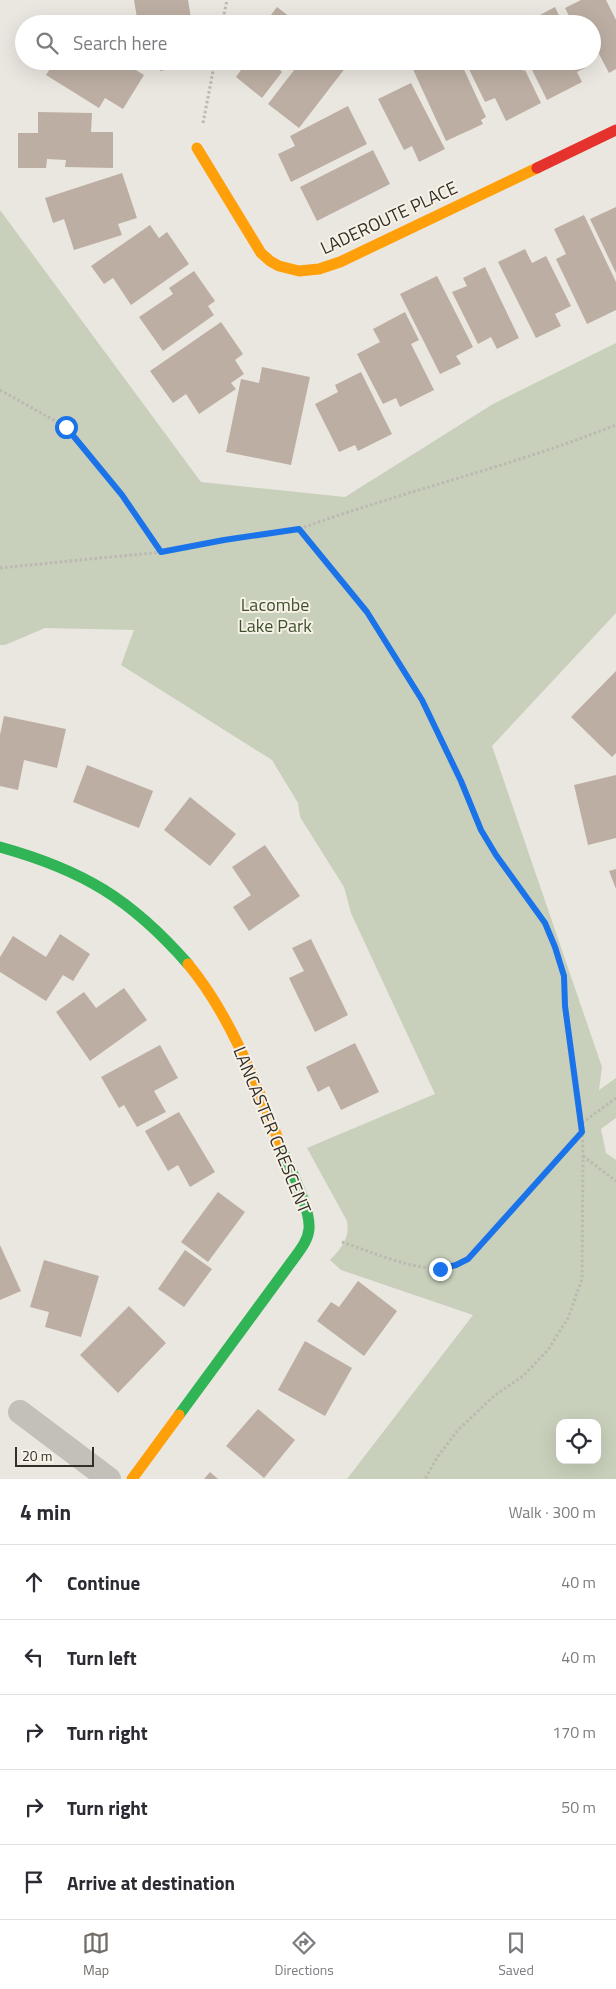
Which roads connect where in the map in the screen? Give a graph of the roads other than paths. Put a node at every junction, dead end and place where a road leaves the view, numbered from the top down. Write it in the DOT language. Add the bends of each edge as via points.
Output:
graph roads {
  1 [pos="616,130"];
  2 [pos="197,148"];
  3 [pos="0,847"];
  4 [pos="20,1412"];
  5 [pos="109,1479"];
  6 [pos="132,1479"];
  1 -- 2 [label="street, LADEROUTE PLACE" via="340,262 325,268 296,272 270,262 261,254"];
  3 -- 6 [label="street, LANCASTER CRESCENT" via="56,863 103,887 138,911 187,961 230,1030 309,1220 307,1239 295,1257"];
  4 -- 5 [label="street"];
}
